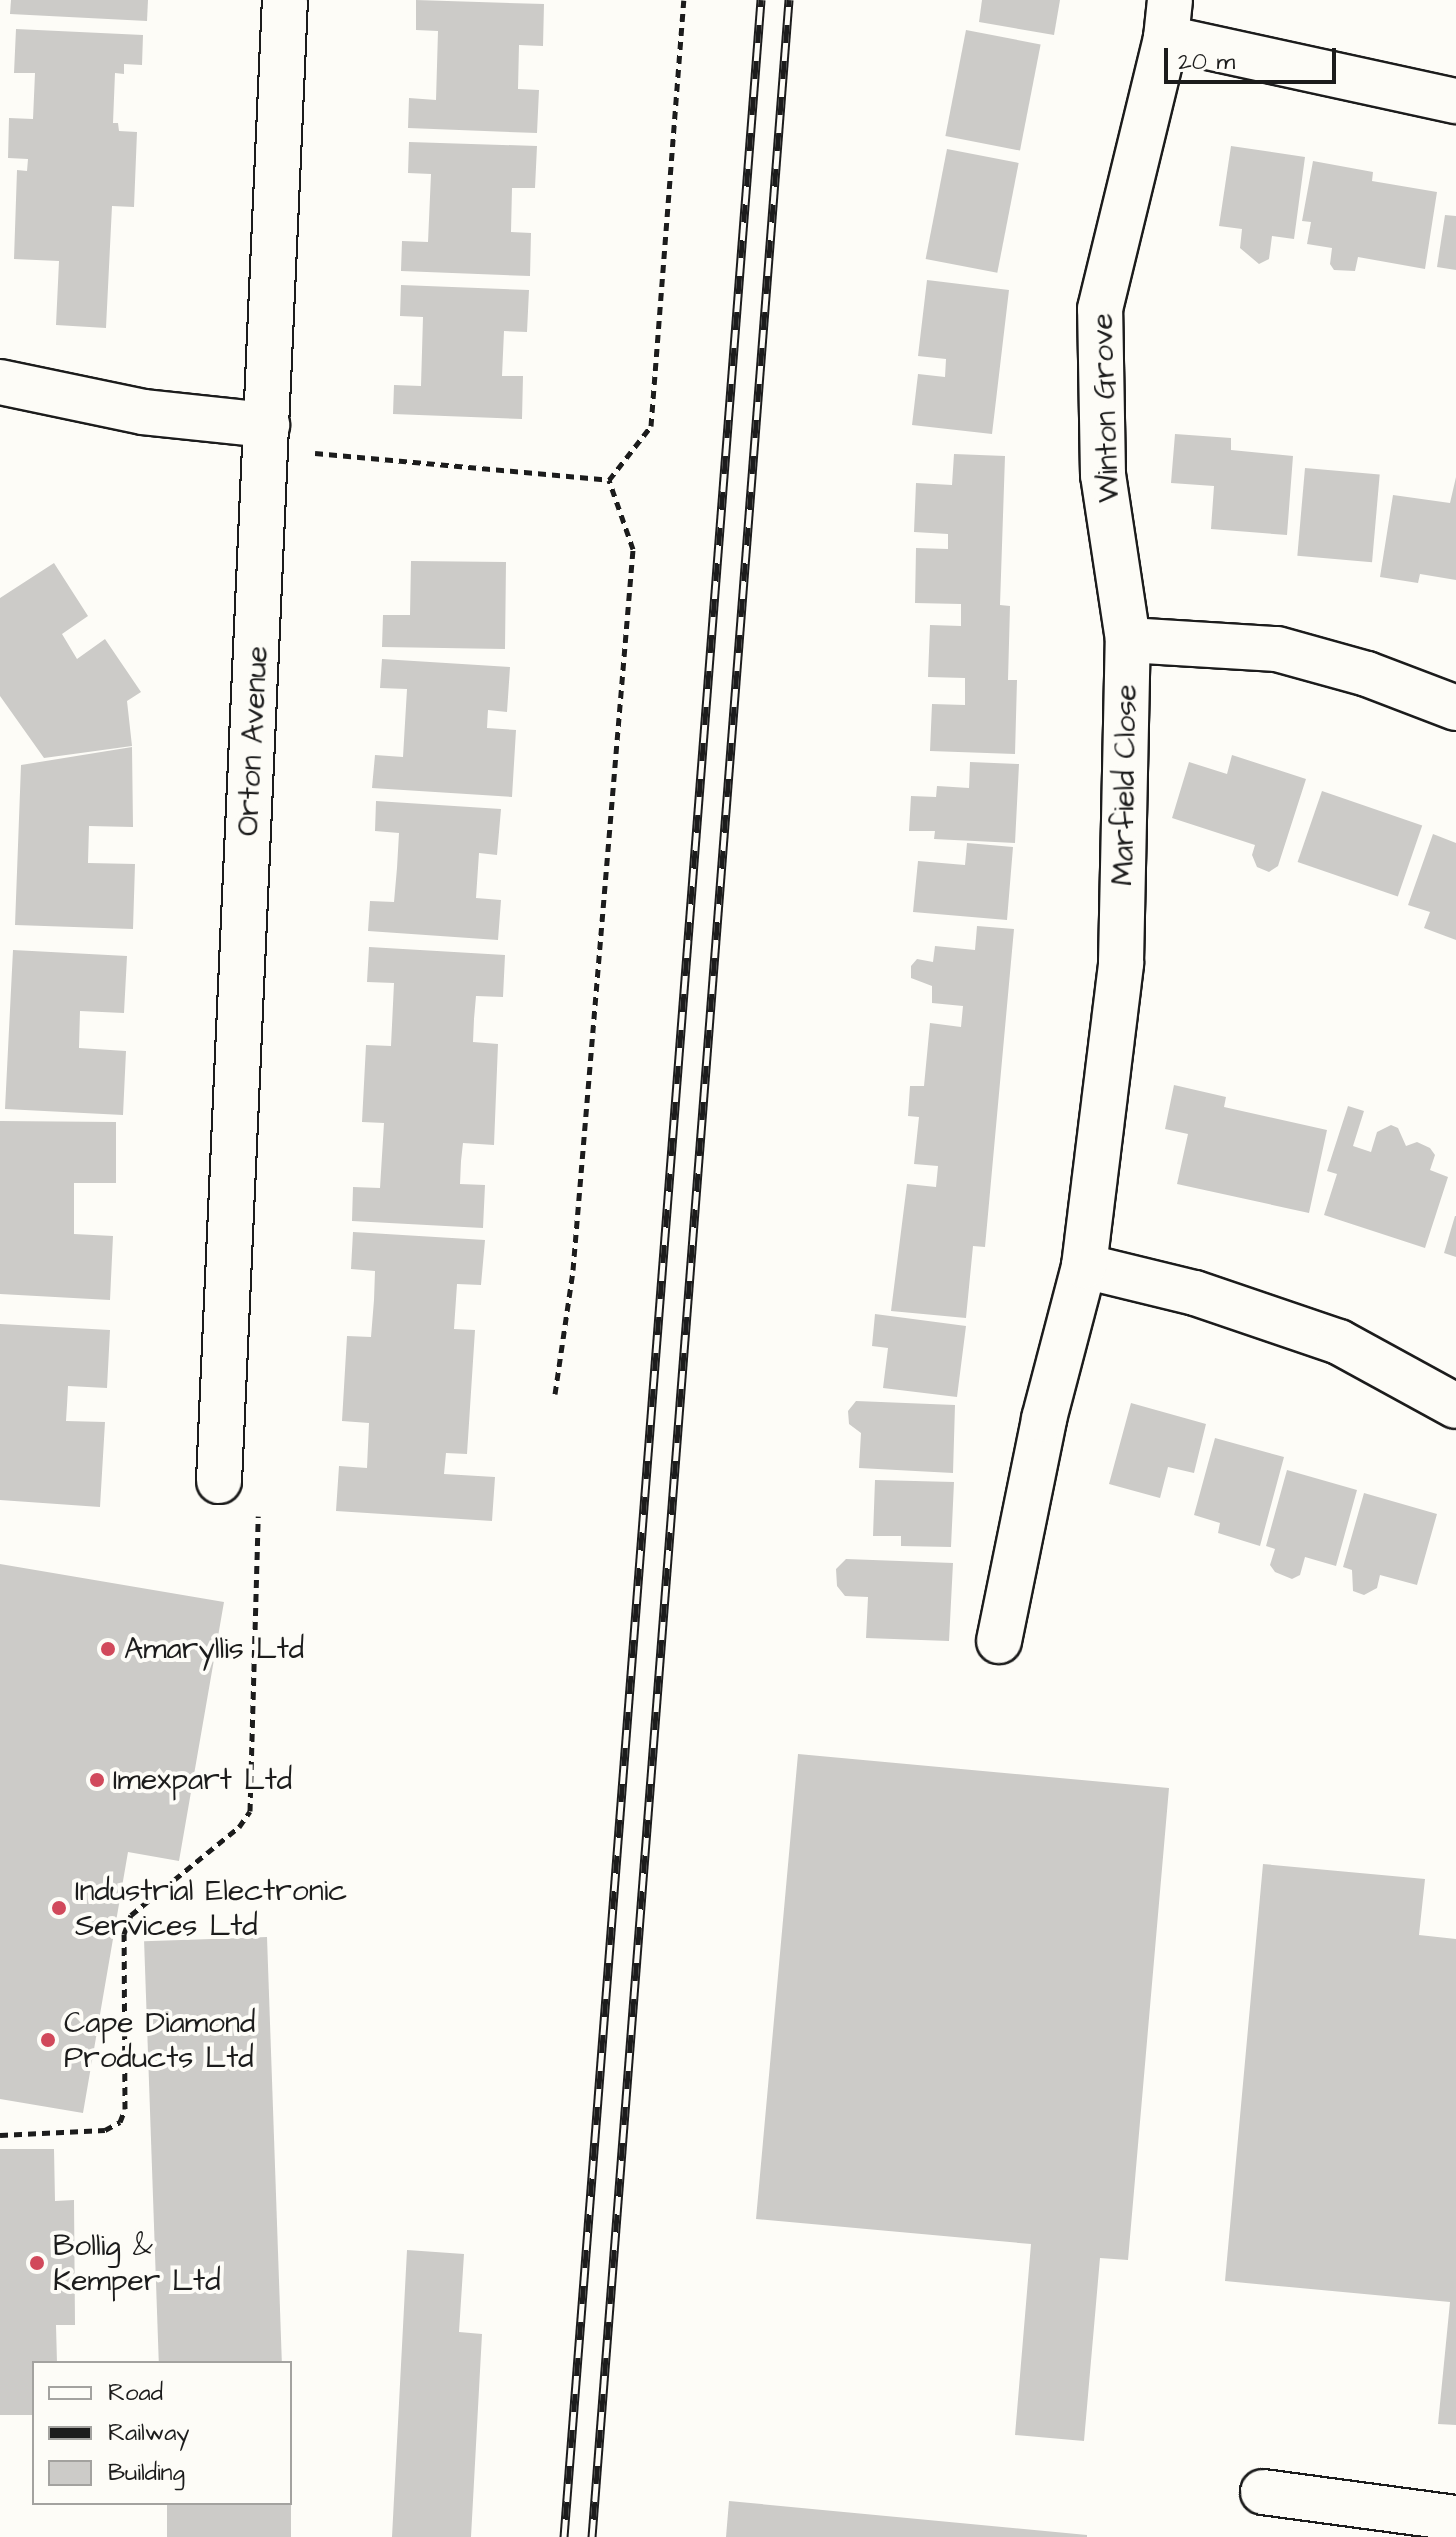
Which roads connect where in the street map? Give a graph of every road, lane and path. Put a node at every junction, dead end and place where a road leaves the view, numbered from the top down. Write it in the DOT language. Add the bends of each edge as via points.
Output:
graph roads {
  1 [pos="285,0"];
  2 [pos="684,0"];
  3 [pos="1168,19"];
  4 [pos="1456,101"];
  5 [pos="0,382"];
  6 [pos="267,437"];
  7 [pos="609,480"];
  8 [pos="1128,640"];
  9 [pos="1456,708"];
  10 [pos="1084,1266"];
  11 [pos="555,1394"];
  12 [pos="1456,1406"];
  13 [pos="219,1481"];
  14 [pos="999,1641"];
  15 [pos="0,2135"];
  16 [pos="1263,2492"];
  17 [pos="1456,2518"];
  18 [pos="1384,2523"];
  1 -- 6 [label="street, Orton Avenue"];
  2 -- 7 [label="path" via="651,426"];
  3 -- 4 [label="street, Winton Grove"];
  3 -- 8 [label="street, Winton Grove" via="1100,309 1103,475"];
  5 -- 6 [label="street"];
  6 -- 7 [label="path"];
  6 -- 13 [label="street, Orton Avenue"];
  7 -- 11 [label="path" via="633,549 573,1270"];
  8 -- 9 [label="street, Marfield Close" via="1277,649 1367,674"];
  8 -- 10 [label="street, Marfield Close" via="1121,963"];
  10 -- 12 [label="street" via="1195,1293 1339,1342"];
  10 -- 14 [label="street, Marfield Close" via="1044,1419"];
  13 -- 15 [label="path" via="258,1498 250,1811 239,1827 131,1915 124,1934 125,2109 120,2122 105,2130"];
  16 -- 18 [label="street"];
  17 -- 18 [label="street"];
}
